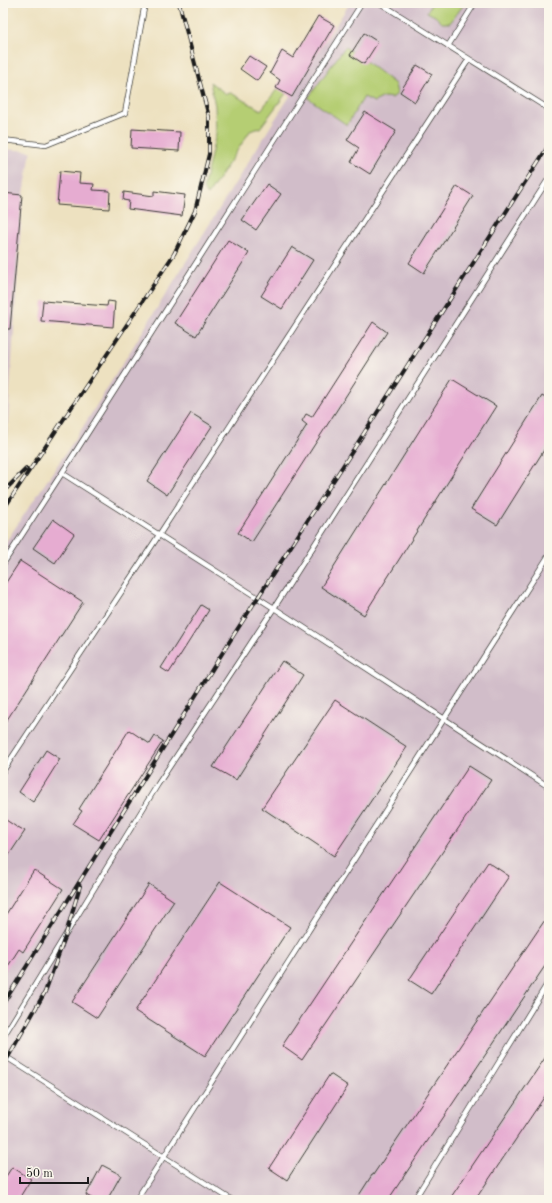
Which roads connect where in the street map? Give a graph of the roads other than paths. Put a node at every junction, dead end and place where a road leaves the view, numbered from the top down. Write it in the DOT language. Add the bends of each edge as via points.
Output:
graph roads {
  1 [pos="145,3"];
  2 [pos="362,3"];
  3 [pos="380,3"];
  4 [pos="475,3"];
  5 [pos="448,46"];
  6 [pos="469,60"];
  7 [pos="549,109"];
  8 [pos="3,140"];
  9 [pos="549,178"];
  10 [pos="62,473"];
  11 [pos="159,535"];
  12 [pos="549,555"];
  13 [pos="3,564"];
  14 [pos="274,608"];
  15 [pos="444,719"];
  16 [pos="3,771"];
  17 [pos="549,787"];
  18 [pos="549,981"];
  19 [pos="3,1037"];
  20 [pos="3,1055"];
  21 [pos="164,1157"];
  22 [pos="136,1200"];
  23 [pos="232,1200"];
  24 [pos="414,1200"];
  1 -- 8 [label="lane" via="125,113 46,145"];
  2 -- 10 [label="lane"];
  3 -- 5 [label="lane"];
  4 -- 5 [label="lane"];
  5 -- 6 [label="lane"];
  6 -- 7 [label="lane"];
  6 -- 11 [label="lane"];
  9 -- 14 [label="lane"];
  10 -- 11 [label="lane"];
  10 -- 13 [label="lane"];
  11 -- 14 [label="lane"];
  11 -- 16 [label="lane"];
  12 -- 15 [label="lane"];
  14 -- 15 [label="lane"];
  14 -- 19 [label="lane" via="158,784"];
  15 -- 17 [label="lane"];
  15 -- 21 [label="lane"];
  18 -- 24 [label="lane"];
  20 -- 21 [label="lane"];
  21 -- 22 [label="lane"];
  21 -- 23 [label="lane"];
}
